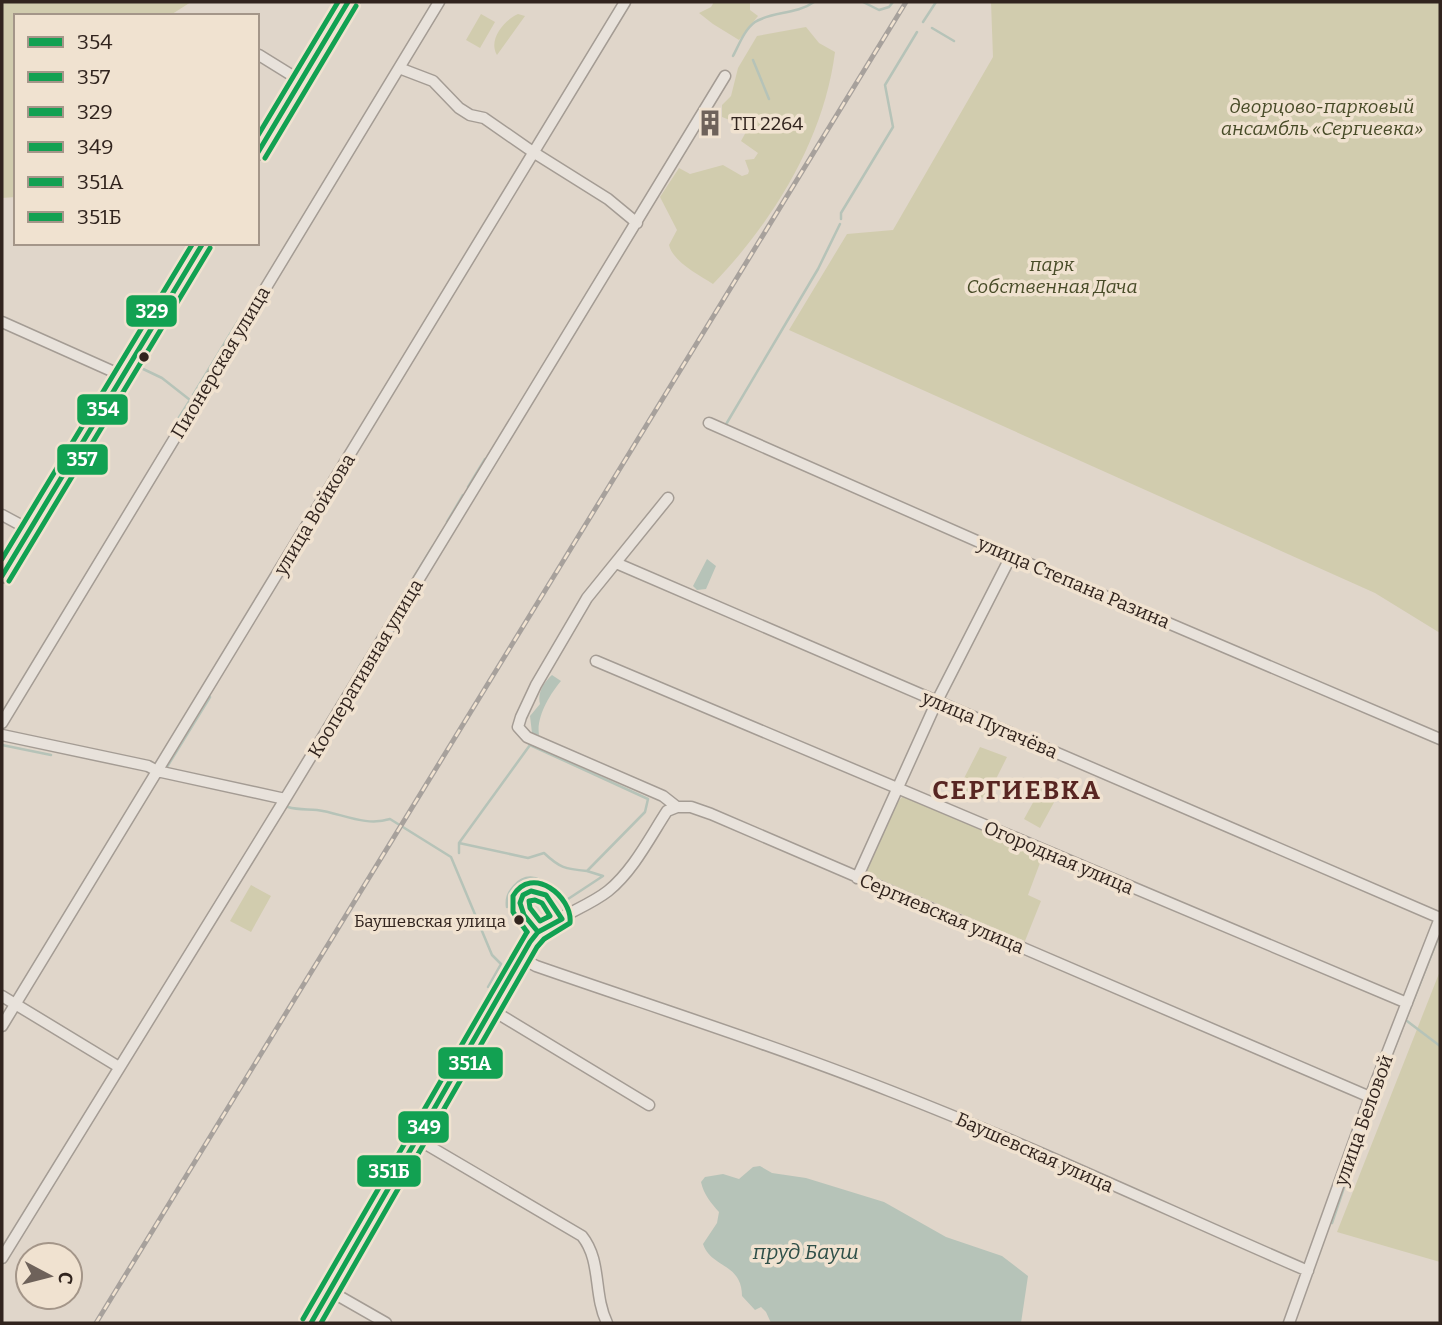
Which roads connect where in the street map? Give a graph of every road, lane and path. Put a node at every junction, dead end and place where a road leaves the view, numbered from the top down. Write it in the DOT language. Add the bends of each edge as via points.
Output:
graph roads {
  1 [pos="348,2"];
  2 [pos="439,2"];
  3 [pos="625,2"];
  4 [pos="259,55"];
  5 [pos="399,68"];
  6 [pos="725,76"];
  7 [pos="301,80"];
  8 [pos="259,150"];
  9 [pos="533,152"];
  10 [pos="637,223"];
  11 [pos="202,245"];
  12 [pos="2,322"];
  13 [pos="123,376"];
  14 [pos="709,423"];
  15 [pos="668,498"];
  16 [pos="2,515"];
  17 [pos="30,530"];
  18 [pos="1011,556"];
  19 [pos="617,563"];
  20 [pos="2,576"];
  21 [pos="596,661"];
  22 [pos="937,701"];
  23 [pos="2,723"];
  24 [pos="2,735"];
  25 [pos="1440,739"];
  26 [pos="157,771"];
  27 [pos="897,789"];
  28 [pos="285,799"];
  29 [pos="677,807"];
  30 [pos="857,878"];
  31 [pos="1440,918"];
  32 [pos="521,958"];
  33 [pos="2,996"];
  34 [pos="1407,1003"];
  35 [pos="16,1004"];
  36 [pos="492,1010"];
  37 [pos="2,1026"];
  38 [pos="119,1067"];
  39 [pos="1370,1097"];
  40 [pos="649,1105"];
  41 [pos="417,1139"];
  42 [pos="2,1258"];
  43 [pos="1308,1271"];
  44 [pos="330,1291"];
  45 [pos="311,1323"];
  46 [pos="386,1323"];
  47 [pos="607,1323"];
  48 [pos="1289,1323"];
  1 -- 7 [label="street"];
  2 -- 5 [label="street, Пионерская улица"];
  3 -- 9 [label="street, улица Войкова"];
  4 -- 7 [label="street"];
  5 -- 9 [label="street" via="433,81 459,108 484,118"];
  5 -- 23 [label="street, Пионерская улица"];
  6 -- 10 [label="street, Кооперативная улица"];
  7 -- 8 [label="street"];
  9 -- 10 [label="street"];
  9 -- 26 [label="street, улица Войкова"];
  10 -- 28 [label="street, Кооперативная улица"];
  11 -- 13 [label="street"];
  12 -- 13 [label="street"];
  13 -- 17 [label="street"];
  14 -- 18 [label="street, улица Степана Разина"];
  15 -- 19 [label="street"];
  16 -- 17 [label="street"];
  17 -- 20 [label="street"];
  18 -- 22 [label="street"];
  18 -- 25 [label="street, улица Степана Разина"];
  19 -- 22 [label="street, улица Пугачёва"];
  19 -- 29 [label="street, Сергиевская улица" via="580,609 536,685 519,727 527,737 663,796"];
  21 -- 27 [label="street, Огородная улица"];
  22 -- 27 [label="street"];
  22 -- 31 [label="street, улица Пугачёва"];
  24 -- 26 [label="street"];
  26 -- 28 [label="street"];
  26 -- 35 [label="street, улица Войкова"];
  27 -- 30 [label="street"];
  27 -- 34 [label="street, Огородная улица"];
  28 -- 38 [label="street, Кооперативная улица"];
  29 -- 30 [label="street, Сергиевская улица" via="711,814"];
  29 -- 32 [label="street" via="667,811 611,889 538,932"];
  30 -- 39 [label="street, Сергиевская улица"];
  31 -- 34 [label="street, улица Беловой"];
  32 -- 36 [label="street"];
  32 -- 43 [label="street, Баушевская улица" via="810,1060 996,1133"];
  33 -- 35 [label="street"];
  34 -- 39 [label="street, улица Беловой"];
  35 -- 37 [label="street, улица Войкова"];
  35 -- 38 [label="street"];
  36 -- 40 [label="street"];
  36 -- 41 [label="street"];
  38 -- 42 [label="street, Кооперативная улица"];
  39 -- 43 [label="street, улица Беловой"];
  41 -- 44 [label="street"];
  41 -- 47 [label="street" via="582,1236 593,1255 599,1303"];
  43 -- 48 [label="street, улица Беловой"];
  44 -- 45 [label="street"];
  44 -- 46 [label="street"];
}
